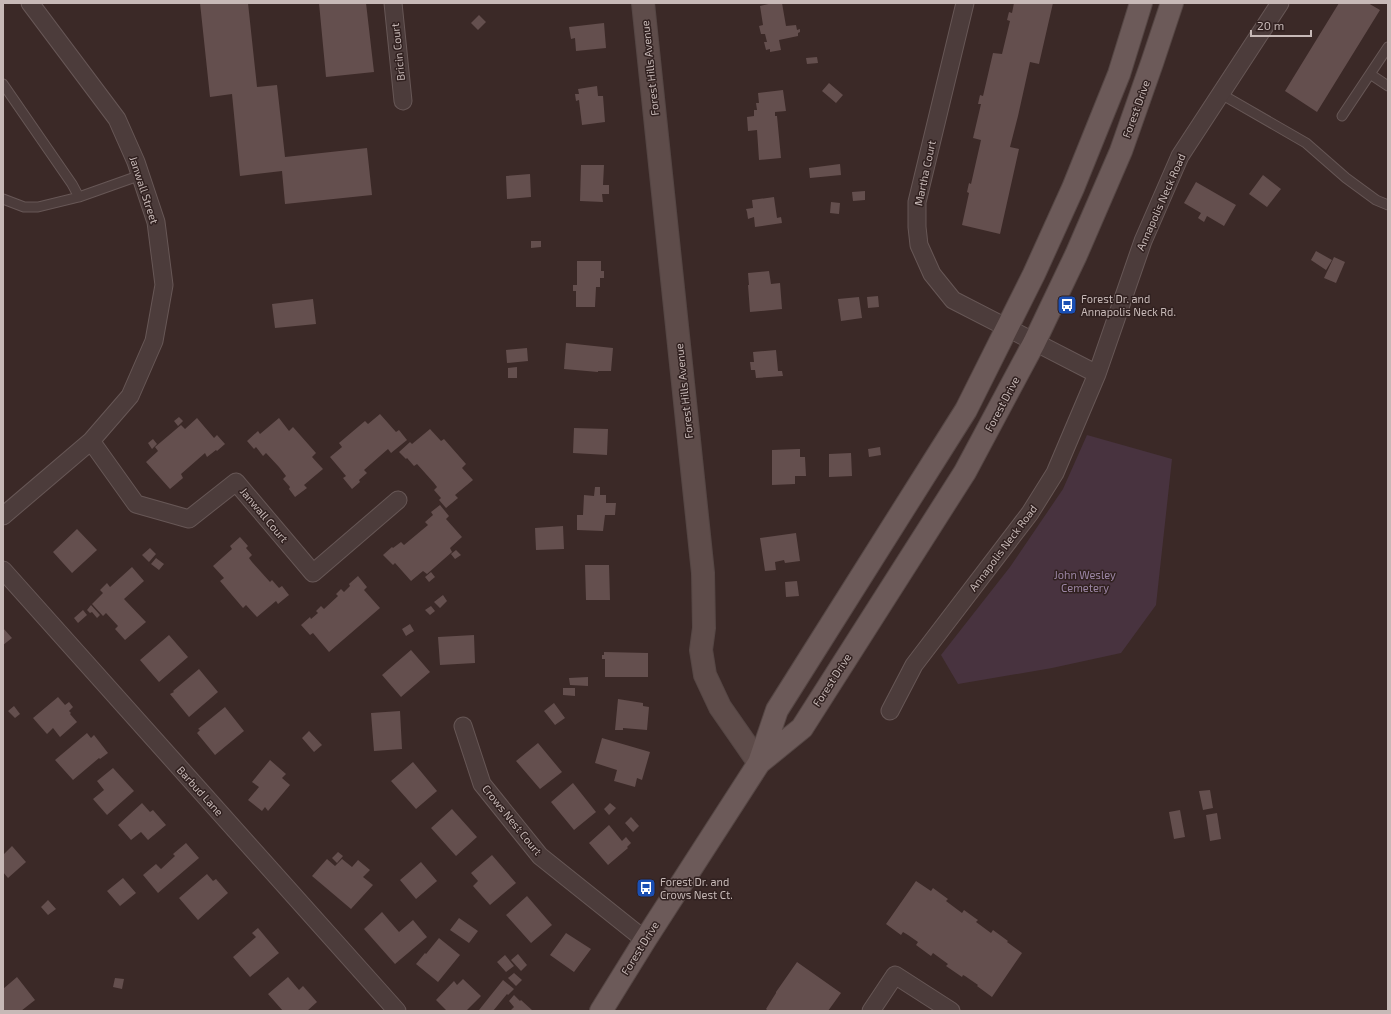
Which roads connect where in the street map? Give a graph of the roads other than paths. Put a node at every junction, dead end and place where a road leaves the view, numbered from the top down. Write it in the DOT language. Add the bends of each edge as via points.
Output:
graph roads {
  1 [pos="30,3"];
  2 [pos="393,3"];
  3 [pos="643,3"];
  4 [pos="965,3"];
  5 [pos="1141,3"];
  6 [pos="1172,3"];
  7 [pos="1280,3"];
  8 [pos="1388,47"];
  9 [pos="1370,74"];
  10 [pos="3,84"];
  11 [pos="1388,86"];
  12 [pos="1221,94"];
  13 [pos="403,101"];
  14 [pos="1342,116"];
  15 [pos="141,175"];
  16 [pos="79,197"];
  17 [pos="3,198"];
  18 [pos="1388,205"];
  19 [pos="1007,328"];
  20 [pos="1034,343"];
  21 [pos="1096,374"];
  22 [pos="91,440"];
  23 [pos="398,500"];
  24 [pos="3,516"];
  25 [pos="3,570"];
  26 [pos="890,711"];
  27 [pos="463,726"];
  28 [pos="759,764"];
  29 [pos="645,940"];
  30 [pos="397,1011"];
  31 [pos="601,1011"];
  32 [pos="871,1011"];
  33 [pos="951,1011"];
  1 -- 15 [label="street, Janwall Street" via="117,119"];
  2 -- 13 [label="street, Bricin Court"];
  3 -- 28 [label="street, Forest Hills Avenue" via="703,572 704,628 701,650 705,675 720,706"];
  4 -- 19 [label="street, Martha Court" via="917,202 919,245 932,274 953,300"];
  5 -- 19 [label="main road, Forest Drive" via="1119,74 1072,188"];
  6 -- 20 [label="main road, Forest Drive" via="1121,151"];
  7 -- 12 [label="street, Annapolis Neck Road"];
  8 -- 9 [label="lane"];
  9 -- 11 [label="lane"];
  9 -- 14 [label="lane"];
  10 -- 16 [label="lane"];
  12 -- 18 [label="lane" via="1306,143 1346,178 1376,200"];
  12 -- 21 [label="street, Annapolis Neck Road" via="1180,156 1143,241"];
  15 -- 16 [label="lane"];
  15 -- 22 [label="street, Janwall Street" via="156,222 164,285 154,341 130,396"];
  16 -- 17 [label="lane" via="38,207 24,207"];
  19 -- 20 [label="street"];
  19 -- 28 [label="main road, Forest Drive" via="966,410 776,710"];
  20 -- 21 [label="street"];
  20 -- 28 [label="main road, Forest Drive" via="965,472 802,728"];
  21 -- 26 [label="street, Annapolis Neck Road" via="1055,473 1030,513 914,666"];
  22 -- 23 [label="street, Janwall Court" via="136,504 188,519 236,482 313,573"];
  22 -- 24 [label="street, Janwall Street"];
  25 -- 30 [label="street, Barbud Lane"];
  27 -- 29 [label="street, Crows Nest Court" via="482,784 540,856"];
  28 -- 29 [label="main road, Forest Drive"];
  29 -- 31 [label="main road, Forest Drive"];
  32 -- 33 [label="street" via="895,975"];
}
